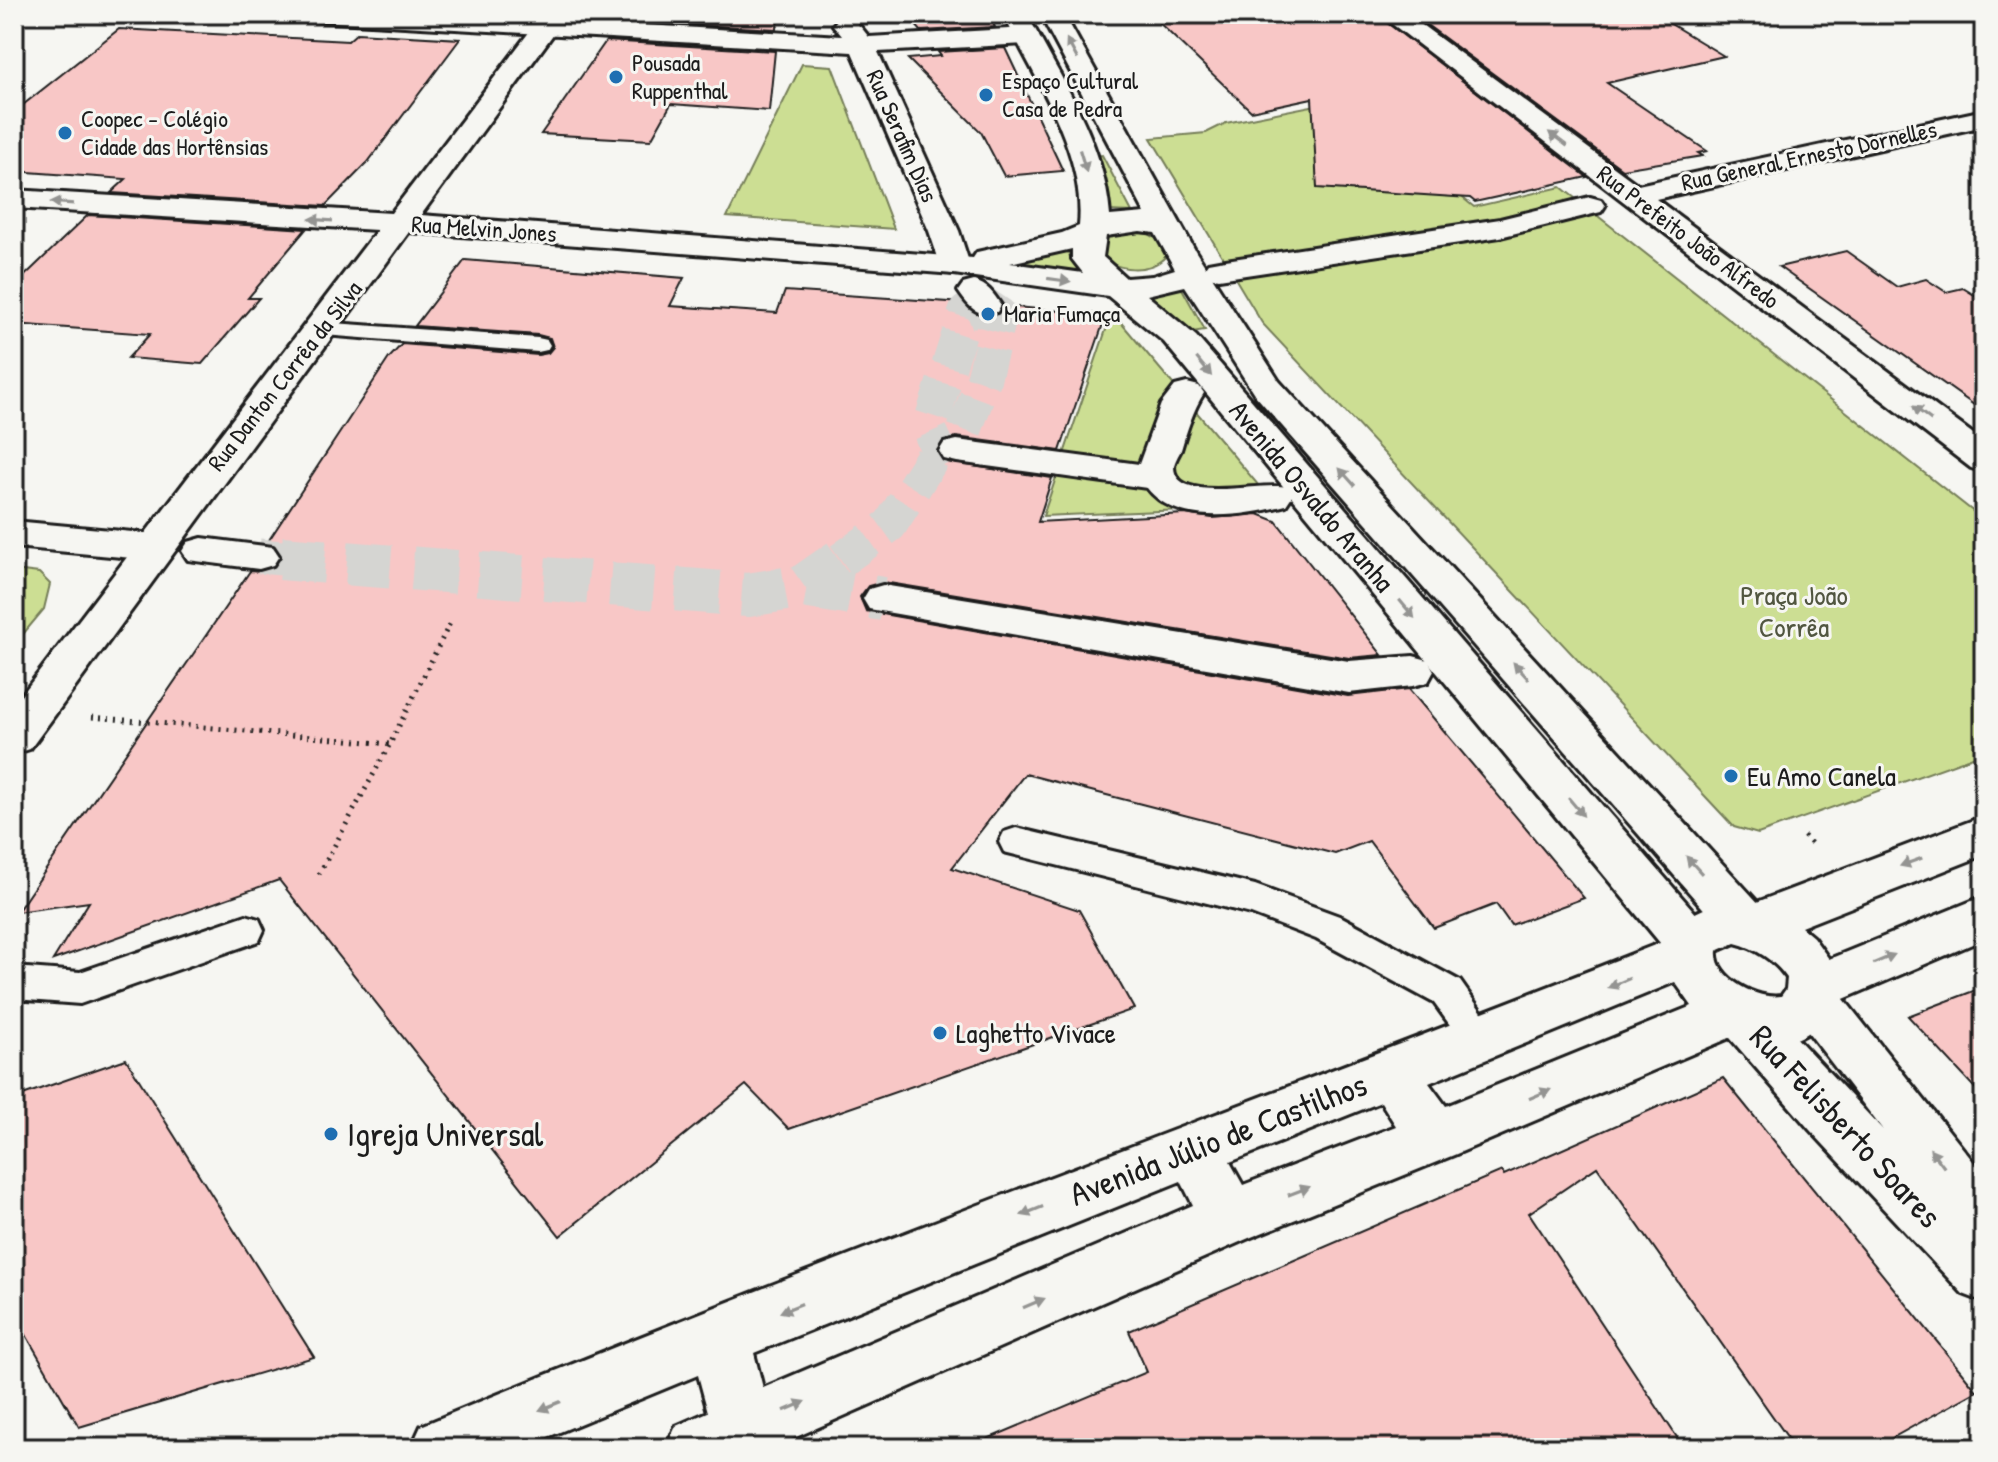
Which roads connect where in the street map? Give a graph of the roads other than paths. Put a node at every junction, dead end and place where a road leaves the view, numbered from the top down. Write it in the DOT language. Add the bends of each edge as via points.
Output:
graph roads {
  1 [pos="319,14"];
  2 [pos="837,14"];
  3 [pos="1391,14"];
  4 [pos="551,21"];
  5 [pos="1031,21"];
  6 [pos="862,45"];
  7 [pos="1984,118"];
  8 [pos="1633,195"];
  9 [pos="14,199"];
  10 [pos="1590,206"];
  11 [pos="399,223"];
  12 [pos="1164,225"];
  13 [pos="1094,228"];
  14 [pos="954,265"];
  15 [pos="1206,272"];
  16 [pos="1121,288"];
  17 [pos="320,329"];
  18 [pos="538,345"];
  19 [pos="1187,393"];
  20 [pos="957,451"];
  21 [pos="1984,460"];
  22 [pos="1157,478"];
  23 [pos="1273,496"];
  24 [pos="14,534"];
  25 [pos="154,547"];
  26 [pos="202,551"];
  27 [pos="259,556"];
  28 [pos="883,599"];
  29 [pos="1413,671"];
  30 [pos="24,724"];
  31 [pos="1984,835"];
  32 [pos="1016,842"];
  33 [pos="1984,917"];
  34 [pos="1749,924"];
  35 [pos="246,930"];
  36 [pos="1692,950"];
  37 [pos="14,983"];
  38 [pos="1811,992"];
  39 [pos="1740,1013"];
  40 [pos="1481,1038"];
  41 [pos="1392,1073"];
  42 [pos="1435,1137"];
  43 [pos="1193,1148"];
  44 [pos="1230,1218"];
  45 [pos="1984,1221"];
  46 [pos="1984,1273"];
  47 [pos="719,1337"];
  48 [pos="720,1438"];
  49 [pos="443,1448"];
  1 -- 4 [label="street"];
  2 -- 6 [label="street, Rua Serafim Dias"];
  8 -- 3 [label="street, Rua Prefeito João Alfredo, one-way"];
  4 -- 6 [label="street"];
  4 -- 11 [label="street, Rua Danton Corrêa da Silva"];
  5 -- 6 [label="street"];
  12 -- 5 [label="street, Avenida Osvaldo Aranha, one-way"];
  5 -- 13 [label="street, Avenida Osvaldo Aranha, one-way" via="1078,144 1092,191"];
  6 -- 14 [label="street, Rua Serafim Dias"];
  7 -- 8 [label="street, Rua General Ernesto Dornelles"];
  21 -- 8 [label="street, Rua Prefeito João Alfredo, one-way"];
  11 -- 9 [label="street, Rua Melvin Jones, one-way"];
  10 -- 15 [label="street, Rua Melvin Jones" via="1500,228"];
  11 -- 14 [label="street, Rua Melvin Jones"];
  11 -- 17 [label="street, Rua Danton Corrêa da Silva"];
  12 -- 13 [label="street, Rua Melvin Jones" via="1122,222"];
  12 -- 15 [label="street, Avenida Osvaldo Aranha"];
  13 -- 14 [label="street, Rua Melvin Jones" via="1031,252"];
  13 -- 16 [label="street, Avenida Osvaldo Aranha" via="1088,260"];
  14 -- 16 [label="street, Rua Melvin Jones, one-way"];
  15 -- 16 [label="street, Rua Melvin Jones"];
  34 -- 15 [label="street, Avenida Osvaldo Aranha, one-way" via="1267,388 1227,334"];
  16 -- 36 [label="street, Avenida Osvaldo Aranha, one-way" via="1184,343"];
  17 -- 18 [label="lane"];
  17 -- 25 [label="street, Rua Danton Corrêa da Silva"];
  19 -- 22 [label="street" via="1156,467"];
  20 -- 22 [label="street"];
  22 -- 23 [label="street" via="1172,496 1185,500"];
  24 -- 25 [label="street"];
  25 -- 30 [label="street, Rua Danton Corrêa da Silva"];
  26 -- 27 [label="street"];
  28 -- 29 [label="street" via="1349,677"];
  31 -- 34 [label="street, Avenida Júlio de Castilhos, one-way"];
  32 -- 40 [label="lane" via="1255,900 1329,928 1447,992"];
  38 -- 33 [label="street, one-way"];
  34 -- 36 [label="street, Avenida Júlio de Castilhos" via="1718,923 1704,929"];
  34 -- 38 [label="street, Avenida Osvaldo Aranha" via="1788,943 1806,966"];
  35 -- 37 [label="lane" via="80,988"];
  36 -- 39 [label="street, Avenida Osvaldo Aranha" via="1693,966 1710,994"];
  36 -- 40 [label="street, Avenida Júlio de Castilhos, one-way"];
  38 -- 39 [label="street" via="1798,1014 1782,1020"];
  45 -- 38 [label="street, Rua Felisberto Soares, one-way"];
  42 -- 39 [label="street, one-way"];
  39 -- 46 [label="street, Rua Felisberto Soares"];
  40 -- 41 [label="street, Avenida Júlio de Castilhos"];
  41 -- 42 [label="street"];
  41 -- 43 [label="street, Avenida Júlio de Castilhos"];
  44 -- 42 [label="street, one-way"];
  43 -- 44 [label="street"];
  43 -- 47 [label="street, Avenida Júlio de Castilhos, one-way"];
  48 -- 44 [label="street, one-way"];
  47 -- 48 [label="street"];
  47 -- 49 [label="street, Avenida Júlio de Castilhos, one-way"];
}
